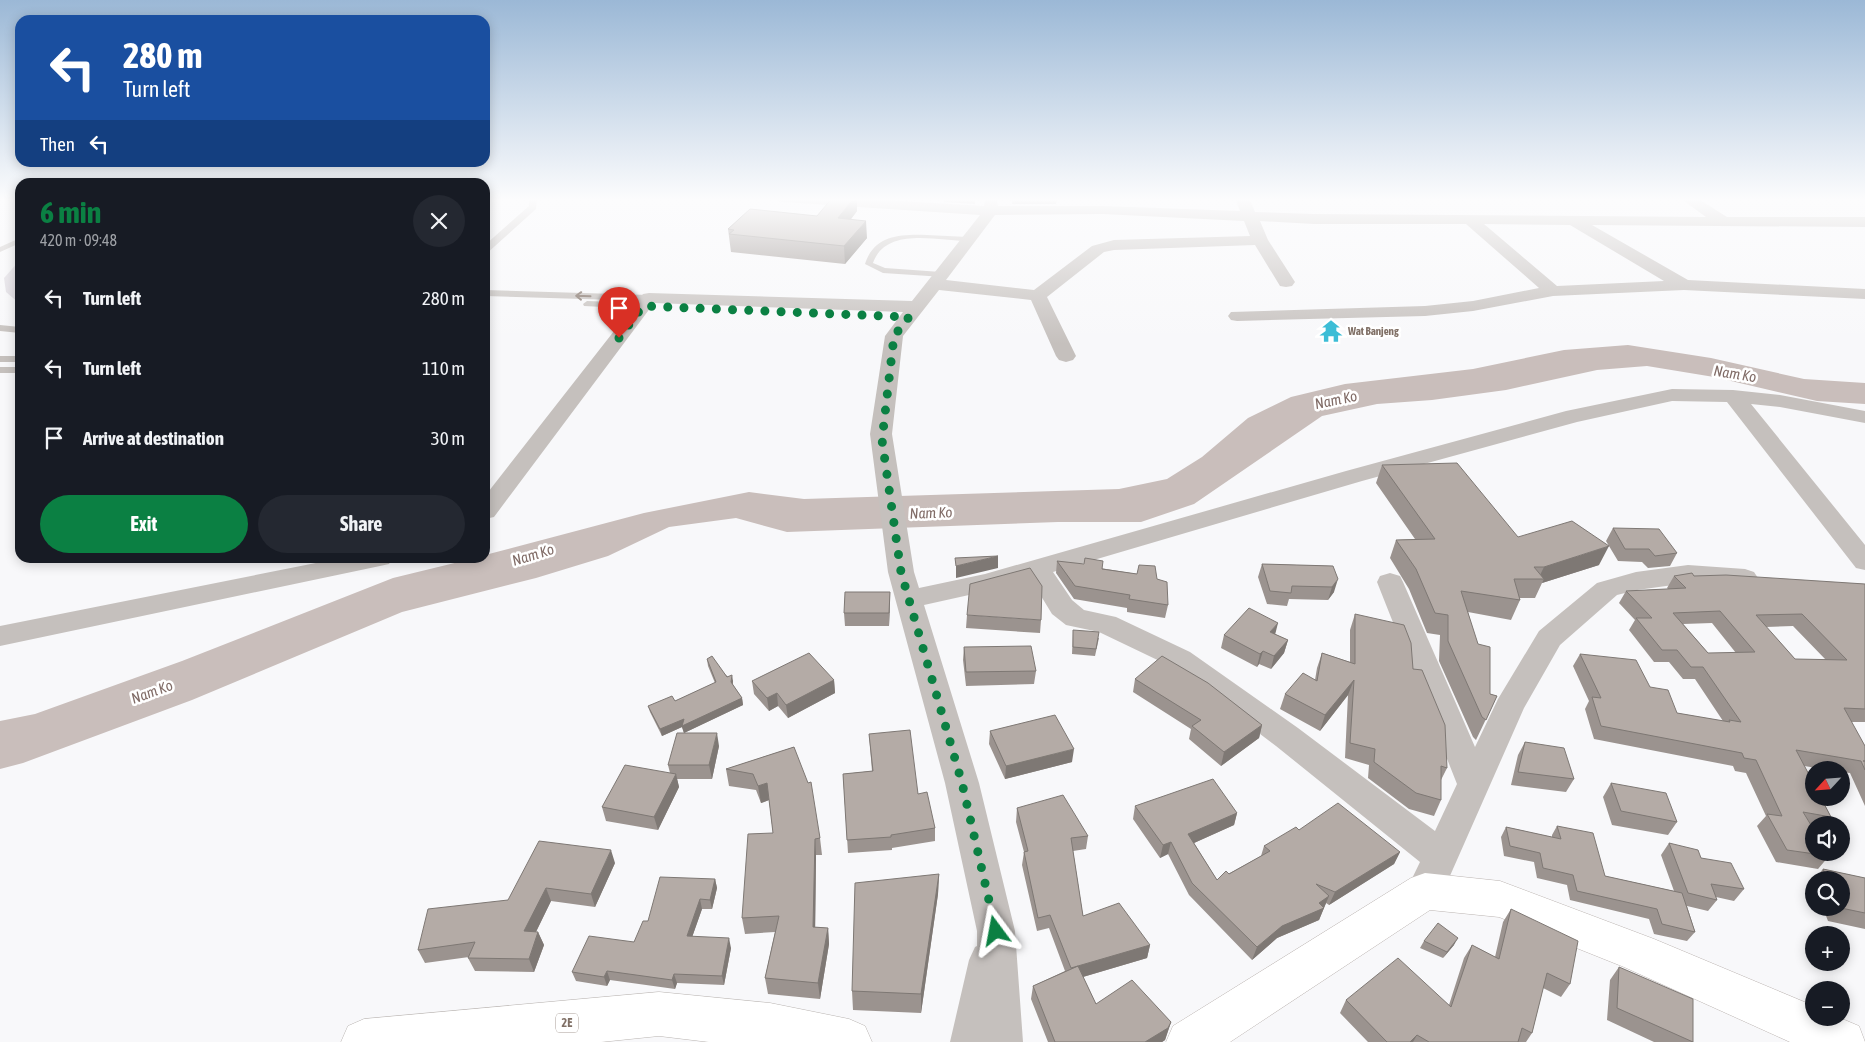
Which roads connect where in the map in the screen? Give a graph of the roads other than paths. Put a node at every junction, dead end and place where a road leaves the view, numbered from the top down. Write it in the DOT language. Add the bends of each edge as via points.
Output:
graph roads {
  1 [pos="880,247"];
  2 [pos="962,247"];
  3 [pos="1107,247"];
  4 [pos="1264,247"];
  5 [pos="1502,247"];
  6 [pos="1619,247"];
  7 [pos="938,280"];
  8 [pos="1286,282"];
  9 [pos="1684,284"];
  10 [pos="1553,291"];
  11 [pos="490,293"];
  12 [pos="1865,294"];
  13 [pos="1038,296"];
  14 [pos="490,301"];
  15 [pos="646,302"];
  16 [pos="913,312"];
  17 [pos="1237,316"];
  18 [pos="0,328"];
  19 [pos="15,330"];
  20 [pos="1066,356"];
  21 [pos="0,359"];
  22 [pos="15,359"];
  23 [pos="0,370"];
  24 [pos="15,370"];
  25 [pos="1733,396"];
  26 [pos="1865,416"];
  27 [pos="490,505"];
  28 [pos="356,563"];
  29 [pos="1037,568"];
  30 [pos="1862,578"];
  31 [pos="1776,580"];
  32 [pos="1390,582"];
  33 [pos="905,586"];
  34 [pos="0,636"];
  35 [pos="1474,784"];
  36 [pos="1433,874"];
  37 [pos="996,931"];
  38 [pos="784,1034"];
  39 [pos="364,1042"];
  40 [pos="849,1042"];
  41 [pos="971,1042"];
  42 [pos="1002,1042"];
  43 [pos="1189,1042"];
  44 [pos="1842,1042"];
  1 -- 7 [label="lane" via="871,255 869,264 883,270"];
  2 -- 7 [label="street"];
  3 -- 13 [label="street" via="1092,253"];
  4 -- 8 [label="street"];
  5 -- 10 [label="street"];
  6 -- 9 [label="street"];
  7 -- 13 [label="street"];
  7 -- 16 [label="street"];
  9 -- 10 [label="street"];
  9 -- 12 [label="street"];
  10 -- 17 [label="street" via="1425,311"];
  15 -- 11 [label="lane, one-way"];
  13 -- 20 [label="street"];
  14 -- 15 [label="lane"];
  15 -- 16 [label="street"];
  15 -- 27 [label="street"];
  16 -- 33 [label="street" via="894,336 882,440"];
  18 -- 19 [label="lane"];
  21 -- 22 [label="lane"];
  23 -- 24 [label="lane"];
  25 -- 26 [label="street"];
  25 -- 29 [label="street" via="1672,395 1574,416"];
  25 -- 30 [label="street"];
  28 -- 34 [label="street"];
  29 -- 33 [label="street" via="987,582"];
  29 -- 36 [label="street" via="1062,607 1076,618 1106,624 1180,659 1287,737"];
  31 -- 35 [label="street" via="1688,574 1636,581 1607,590 1549,638 1509,707"];
  32 -- 35 [label="street"];
  33 -- 37 [label="street" via="962,783"];
  35 -- 36 [label="street"];
  36 -- 43 [label="main road"];
  36 -- 44 [label="main road" via="1639,953"];
  37 -- 41 [label="street"];
  37 -- 42 [label="street"];
  38 -- 39 [label="main road, 2E" via="659,1014"];
  38 -- 40 [label="main road, 2E"];
}
